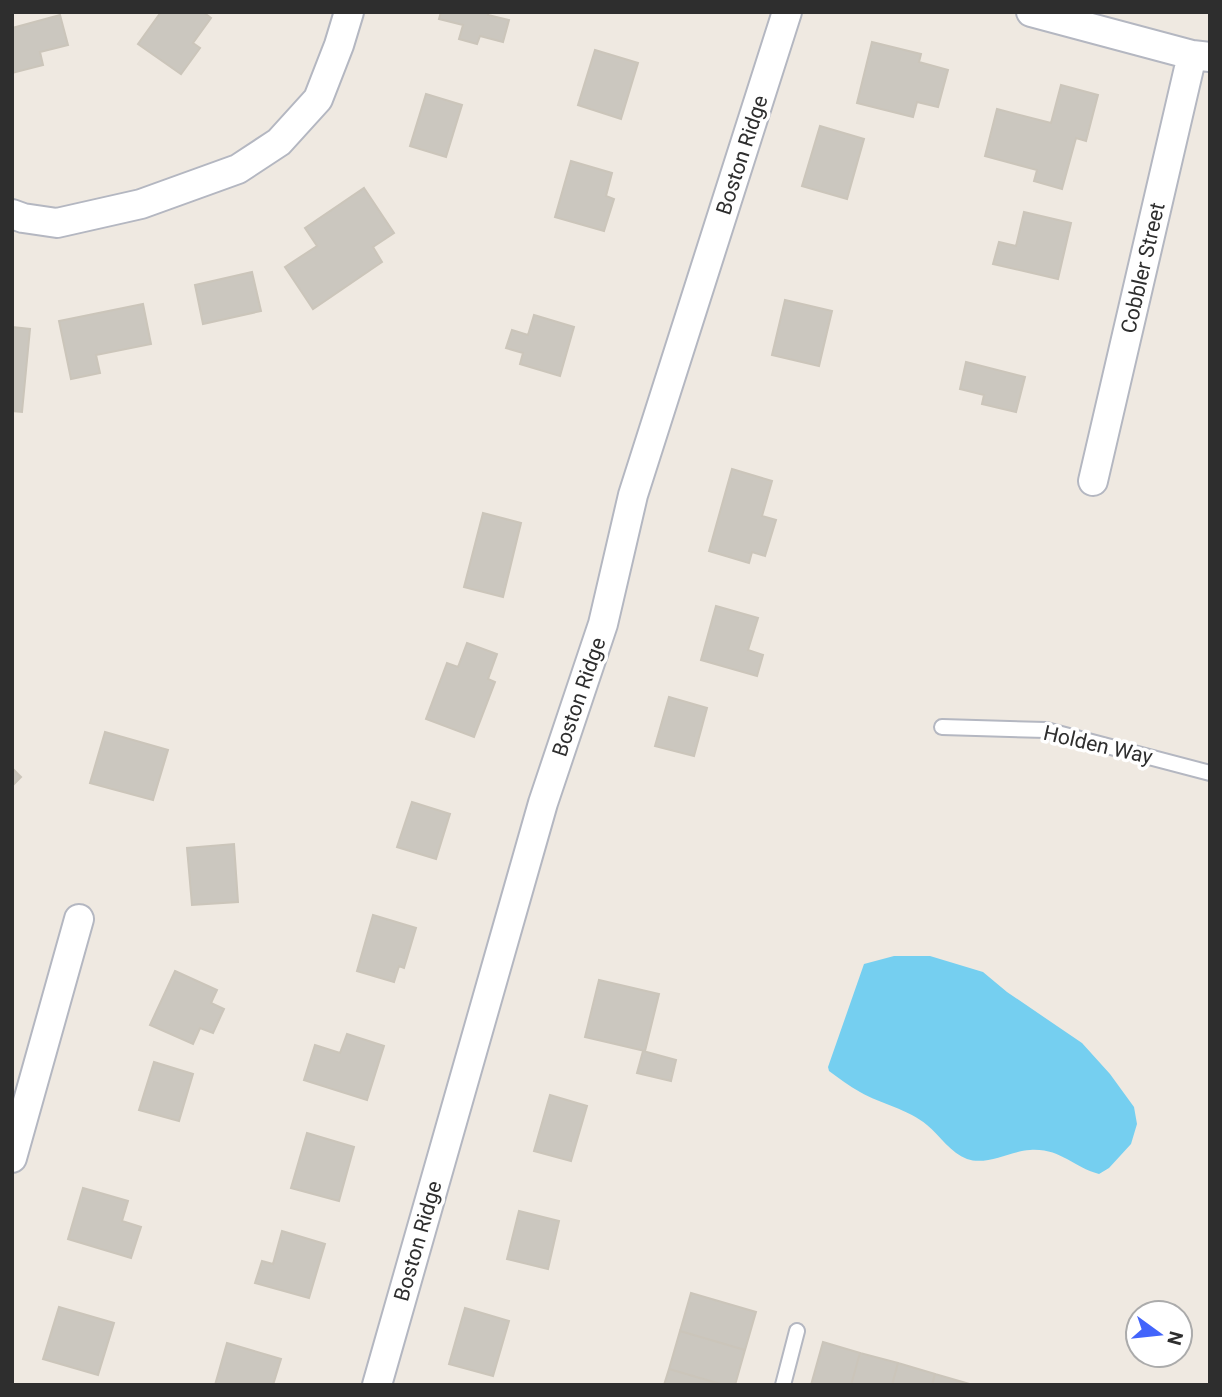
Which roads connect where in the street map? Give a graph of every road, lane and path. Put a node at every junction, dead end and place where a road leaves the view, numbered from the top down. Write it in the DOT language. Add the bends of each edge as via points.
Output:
graph roads {
  1 [pos="349,12"];
  2 [pos="787,12"];
  3 [pos="1031,12"];
  4 [pos="1201,56"];
  5 [pos="12,214"];
  6 [pos="1093,481"];
  7 [pos="942,727"];
  8 [pos="1210,773"];
  9 [pos="79,919"];
  10 [pos="21,1096"];
  11 [pos="12,1158"];
  12 [pos="797,1331"];
  13 [pos="377,1385"];
  14 [pos="783,1385"];
  1 -- 5 [label="street" via="318,99 279,142 238,169 141,204 57,223"];
  2 -- 13 [label="street, Boston Ridge" via="633,495 603,624 543,803"];
  3 -- 4 [label="street"];
  4 -- 6 [label="street, Cobbler Street"];
  7 -- 8 [label="lane, Holden Way" via="1046,730"];
  9 -- 10 [label="street"];
  10 -- 11 [label="street"];
  12 -- 14 [label="lane"];
}
